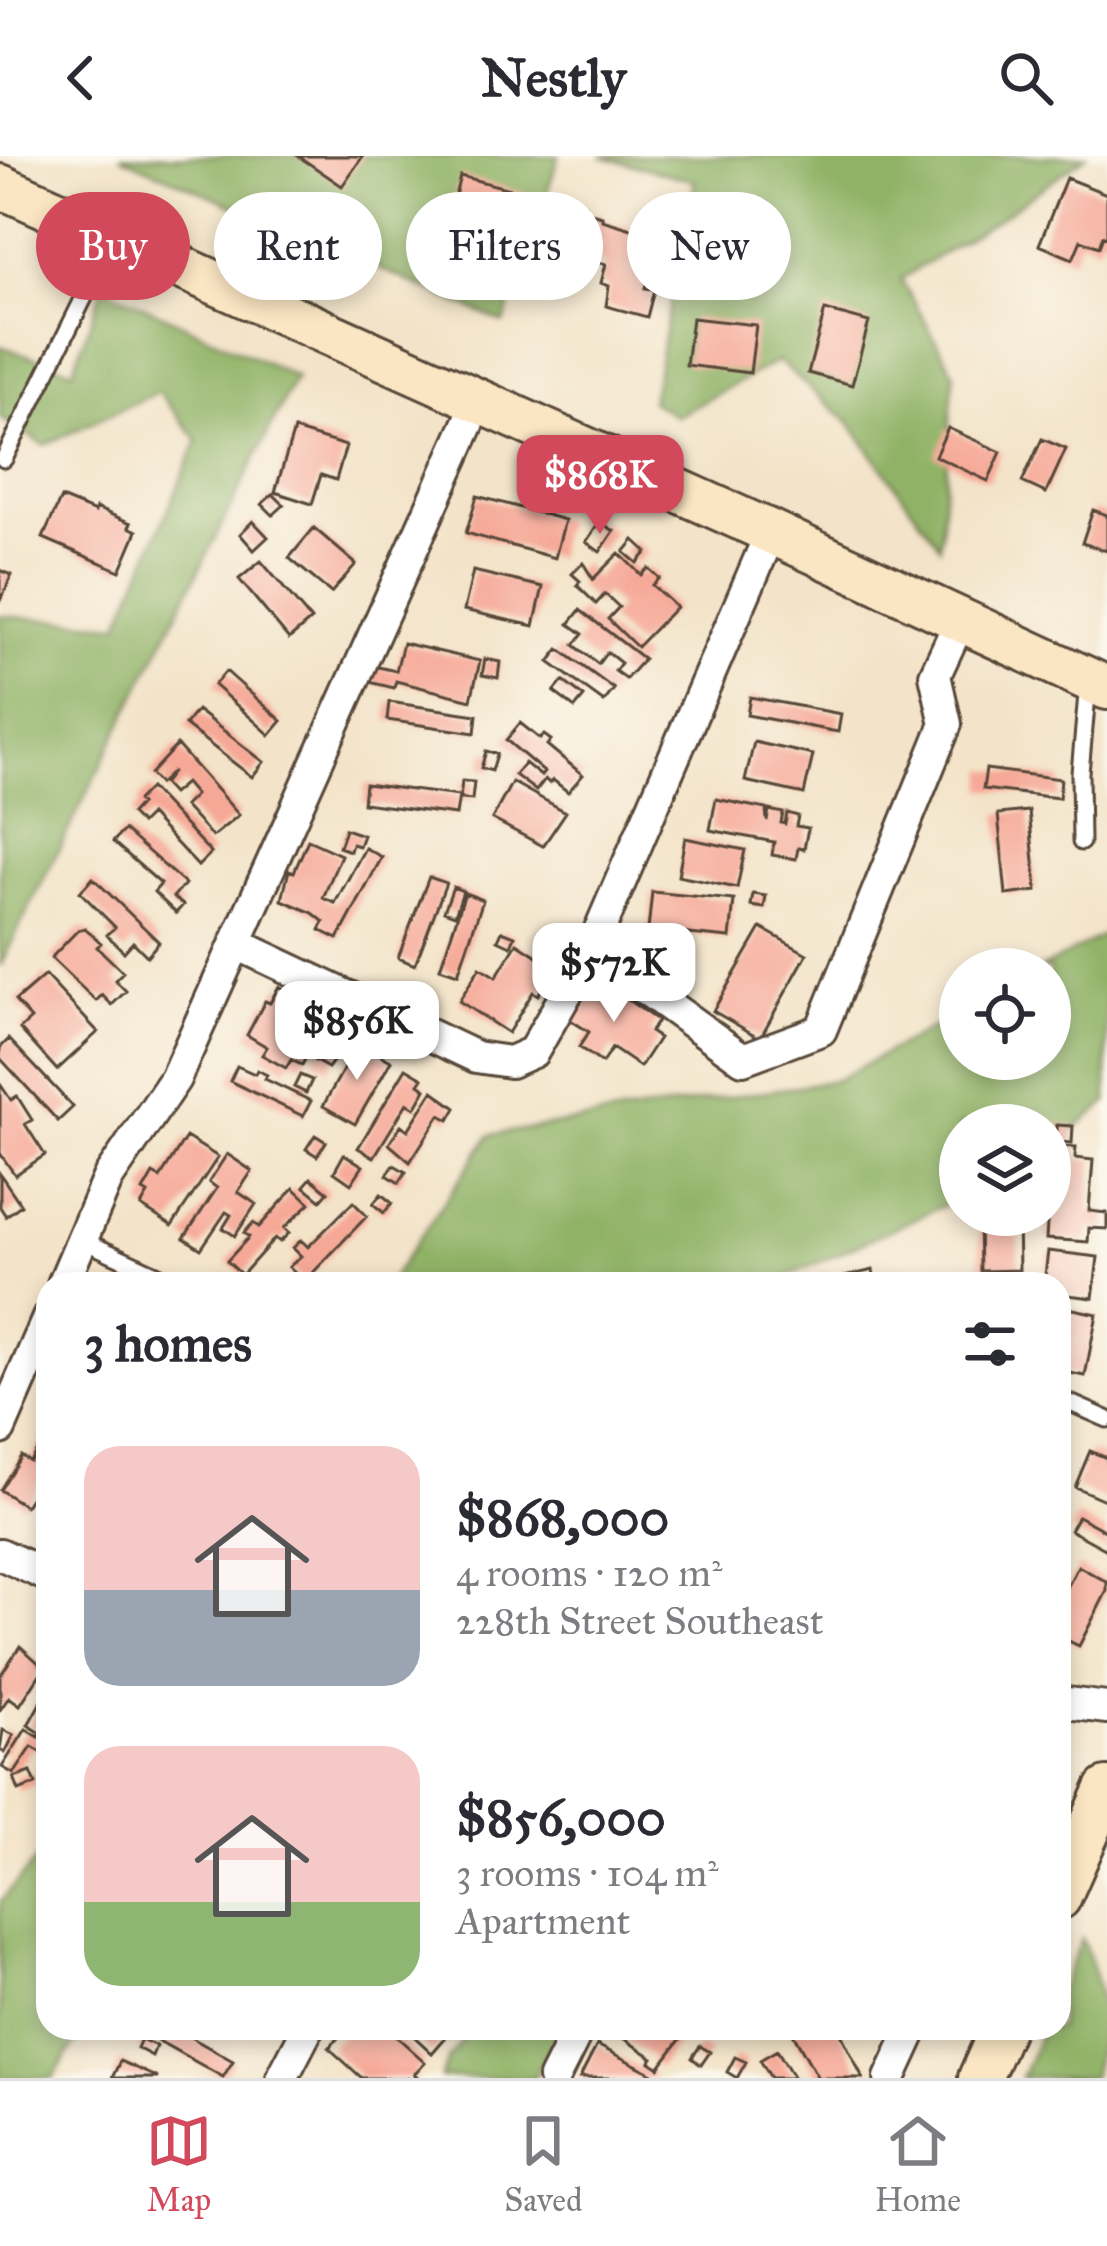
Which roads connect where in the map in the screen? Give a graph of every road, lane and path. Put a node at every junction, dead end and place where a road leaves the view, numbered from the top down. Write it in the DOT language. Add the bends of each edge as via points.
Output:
graph roads {
  1 [pos="0,186"];
  2 [pos="36,202"];
  3 [pos="190,271"];
  4 [pos="83,300"];
  5 [pos="479,400"];
  6 [pos="4,459"];
  7 [pos="770,532"];
  8 [pos="960,621"];
  9 [pos="1100,678"];
  10 [pos="1081,842"];
  11 [pos="237,944"];
  12 [pos="590,950"];
  13 [pos="82,1240"];
  14 [pos="67,1272"];
  15 [pos="152,1272"];
  16 [pos="36,1346"];
  17 [pos="1071,1402"];
  18 [pos="1106,1413"];
  19 [pos="0,1429"];
  20 [pos="0,1554"];
  21 [pos="36,1570"];
  22 [pos="1071,1704"];
  23 [pos="1107,1708"];
  24 [pos="1107,1789"];
  25 [pos="1071,1871"];
  26 [pos="302,2040"];
  27 [pos="573,2040"];
  28 [pos="907,2040"];
  29 [pos="997,2040"];
  30 [pos="282,2078"];
  31 [pos="554,2078"];
  32 [pos="890,2078"];
  33 [pos="980,2078"];
  1 -- 2 [label="main road"];
  3 -- 5 [label="main road"];
  4 -- 6 [label="lane"];
  5 -- 7 [label="main road"];
  5 -- 11 [label="street"];
  7 -- 8 [label="main road"];
  7 -- 12 [label="street"];
  8 -- 9 [label="main road"];
  8 -- 12 [label="street" via="935,675 946,724 821,1030 742,1059"];
  9 -- 10 [label="lane" via="1080,773"];
  11 -- 12 [label="street" via="476,1057 510,1062 532,1052"];
  11 -- 13 [label="street" via="175,1079 108,1178"];
  13 -- 14 [label="street"];
  13 -- 15 [label="lane"];
  16 -- 19 [label="street"];
  17 -- 18 [label="lane"];
  20 -- 21 [label="street"];
  22 -- 23 [label="street"];
  24 -- 25 [label="main road"];
  26 -- 30 [label="street"];
  27 -- 31 [label="street"];
  28 -- 32 [label="street"];
  29 -- 33 [label="main road"];
}
